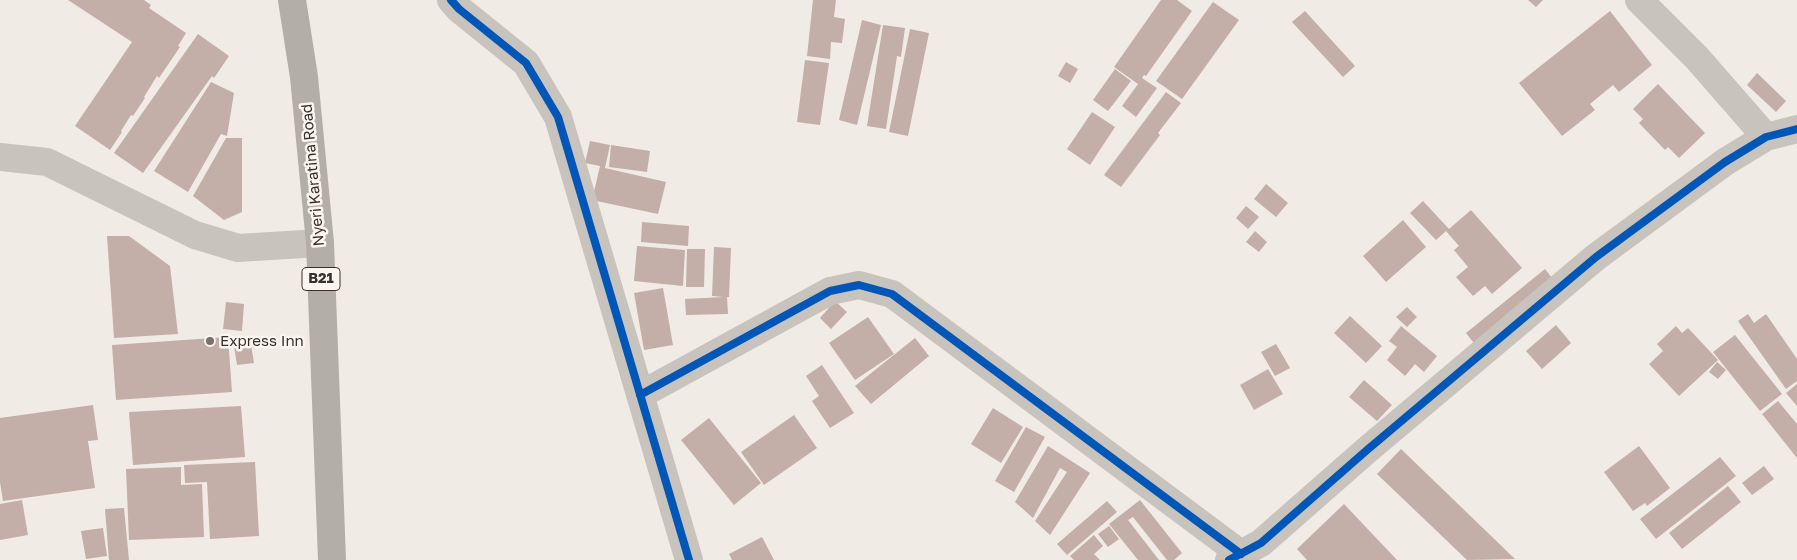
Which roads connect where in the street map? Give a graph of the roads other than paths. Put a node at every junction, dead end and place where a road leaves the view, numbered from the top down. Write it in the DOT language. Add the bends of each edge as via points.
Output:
graph roads {
  1 [pos="292,0"];
  2 [pos="451,0"];
  3 [pos="1639,0"];
  4 [pos="1797,129"];
  5 [pos="1766,137"];
  6 [pos="0,157"];
  7 [pos="320,243"];
  8 [pos="640,395"];
  9 [pos="1235,557"];
  10 [pos="332,560"];
  11 [pos="689,560"];
  1 -- 7 [label="highway, Nyeri Karatina Road / B21" via="304,77"];
  2 -- 8 [label="street" via="526,64 558,117"];
  3 -- 5 [label="street" via="1697,58"];
  4 -- 5 [label="street"];
  5 -- 9 [label="street" via="1725,162 1596,257 1262,543"];
  6 -- 7 [label="street" via="47,162 195,235 238,248"];
  7 -- 10 [label="highway, Nyeri Karatina Road / B21"];
  8 -- 9 [label="street" via="830,291 859,285 892,294"];
  8 -- 11 [label="street"];
}
